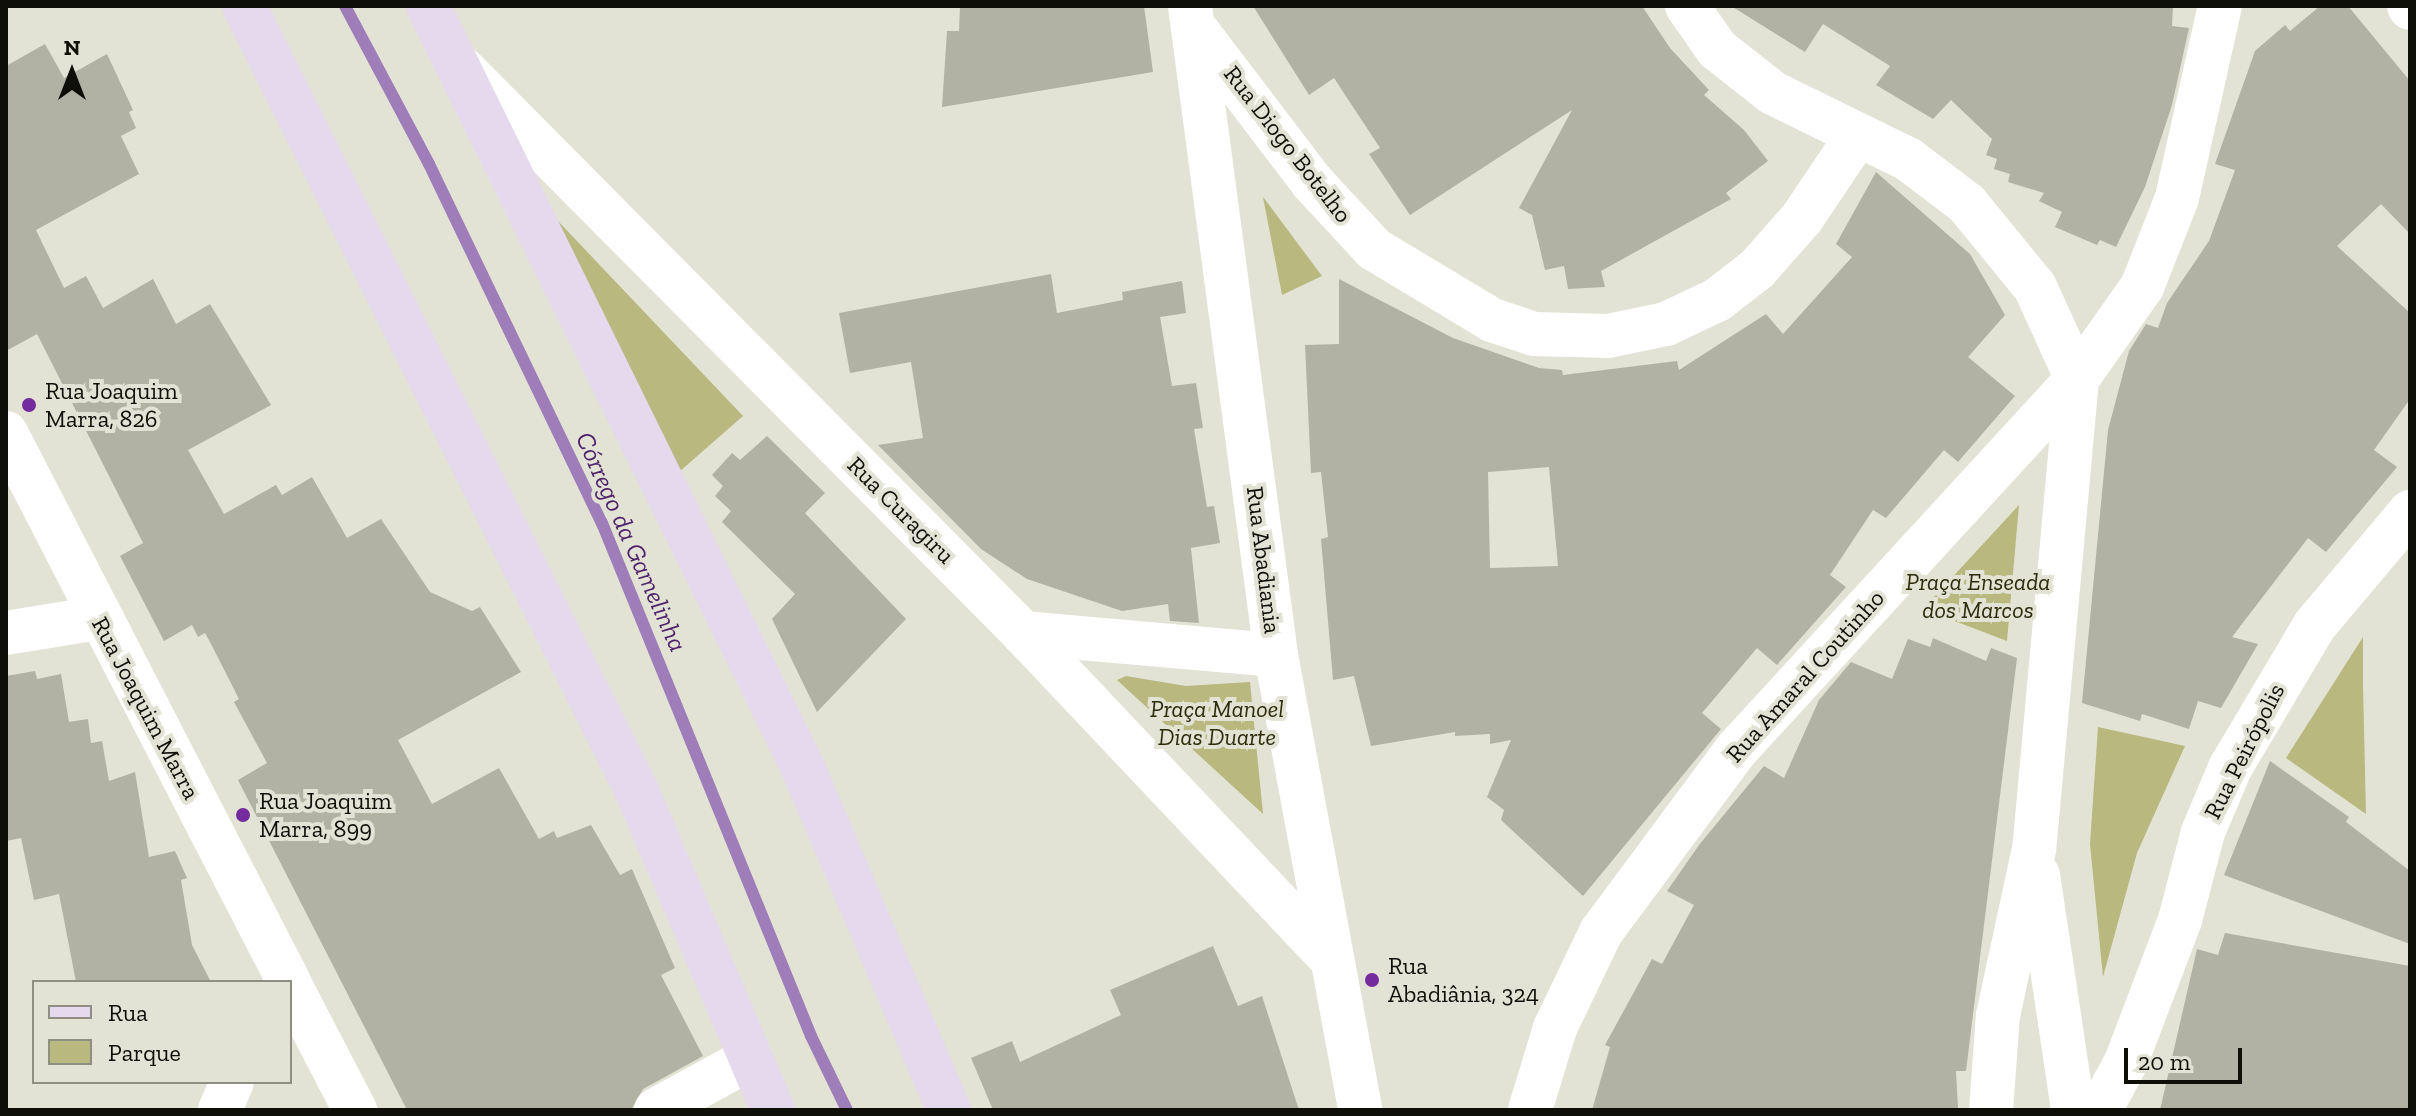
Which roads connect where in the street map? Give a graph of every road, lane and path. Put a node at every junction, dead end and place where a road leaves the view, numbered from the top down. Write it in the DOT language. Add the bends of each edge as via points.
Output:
graph roads {
  1 [pos="244,6"];
  2 [pos="428,6"];
  3 [pos="1687,6"];
  4 [pos="2220,6"];
  5 [pos="1192,17"];
  6 [pos="463,69"];
  7 [pos="1857,136"];
  8 [pos="2077,379"];
  9 [pos="6,433"];
  10 [pos="2410,512"];
  11 [pos="98,618"];
  12 [pos="6,633"];
  13 [pos="1023,633"];
  14 [pos="1276,655"];
  15 [pos="2034,849"];
  16 [pos="1331,959"];
  17 [pos="284,979"];
  18 [pos="292,994"];
  19 [pos="751,1058"];
  20 [pos="231,1084"];
  21 [pos="2094,1109"];
  22 [pos="220,1110"];
  23 [pos="355,1110"];
  24 [pos="656,1110"];
  25 [pos="773,1110"];
  26 [pos="949,1110"];
  27 [pos="1360,1110"];
  28 [pos="1530,1110"];
  29 [pos="1991,1110"];
  1 -- 19 [label="main road" via="636,789"];
  2 -- 6 [label="main road"];
  3 -- 7 [label="street" via="1717,49 1773,93"];
  4 -- 8 [label="street, Rua Amaral Coutinho" via="2177,198 2142,287"];
  5 -- 7 [label="street, Rua Diogo Botelho" via="1312,182 1374,249 1492,320 1534,334 1608,336 1666,324 1717,300 1757,269 1802,218"];
  5 -- 14 [label="street, Rua Abadiania"];
  6 -- 13 [label="street, Rua Curagiru"];
  6 -- 26 [label="main road" via="803,768"];
  7 -- 8 [label="street" via="1908,159 1967,204 2035,287"];
  8 -- 15 [label="street"];
  8 -- 28 [label="street, Rua Amaral Coutinho" via="1737,749 1710,785 1601,932 1555,1028"];
  9 -- 11 [label="street, Rua Joaquim Marra"];
  10 -- 21 [label="street, Rua Peirópolis" via="2315,625 2230,768 2203,832 2180,920 2126,1062"];
  11 -- 12 [label="street"];
  11 -- 17 [label="street, Rua Joaquim Marra"];
  13 -- 14 [label="street"];
  13 -- 16 [label="street, Rua Curagiru"];
  14 -- 16 [label="street, Rua Abadiania"];
  15 -- 21 [label="street"];
  15 -- 29 [label="street" via="1998,1015"];
  16 -- 27 [label="street, Rua Abadiania"];
  18 -- 23 [label="street, Rua Joaquim Marra"];
  19 -- 24 [label="street"];
  19 -- 25 [label="main road"];
  20 -- 22 [label="street"];
}
